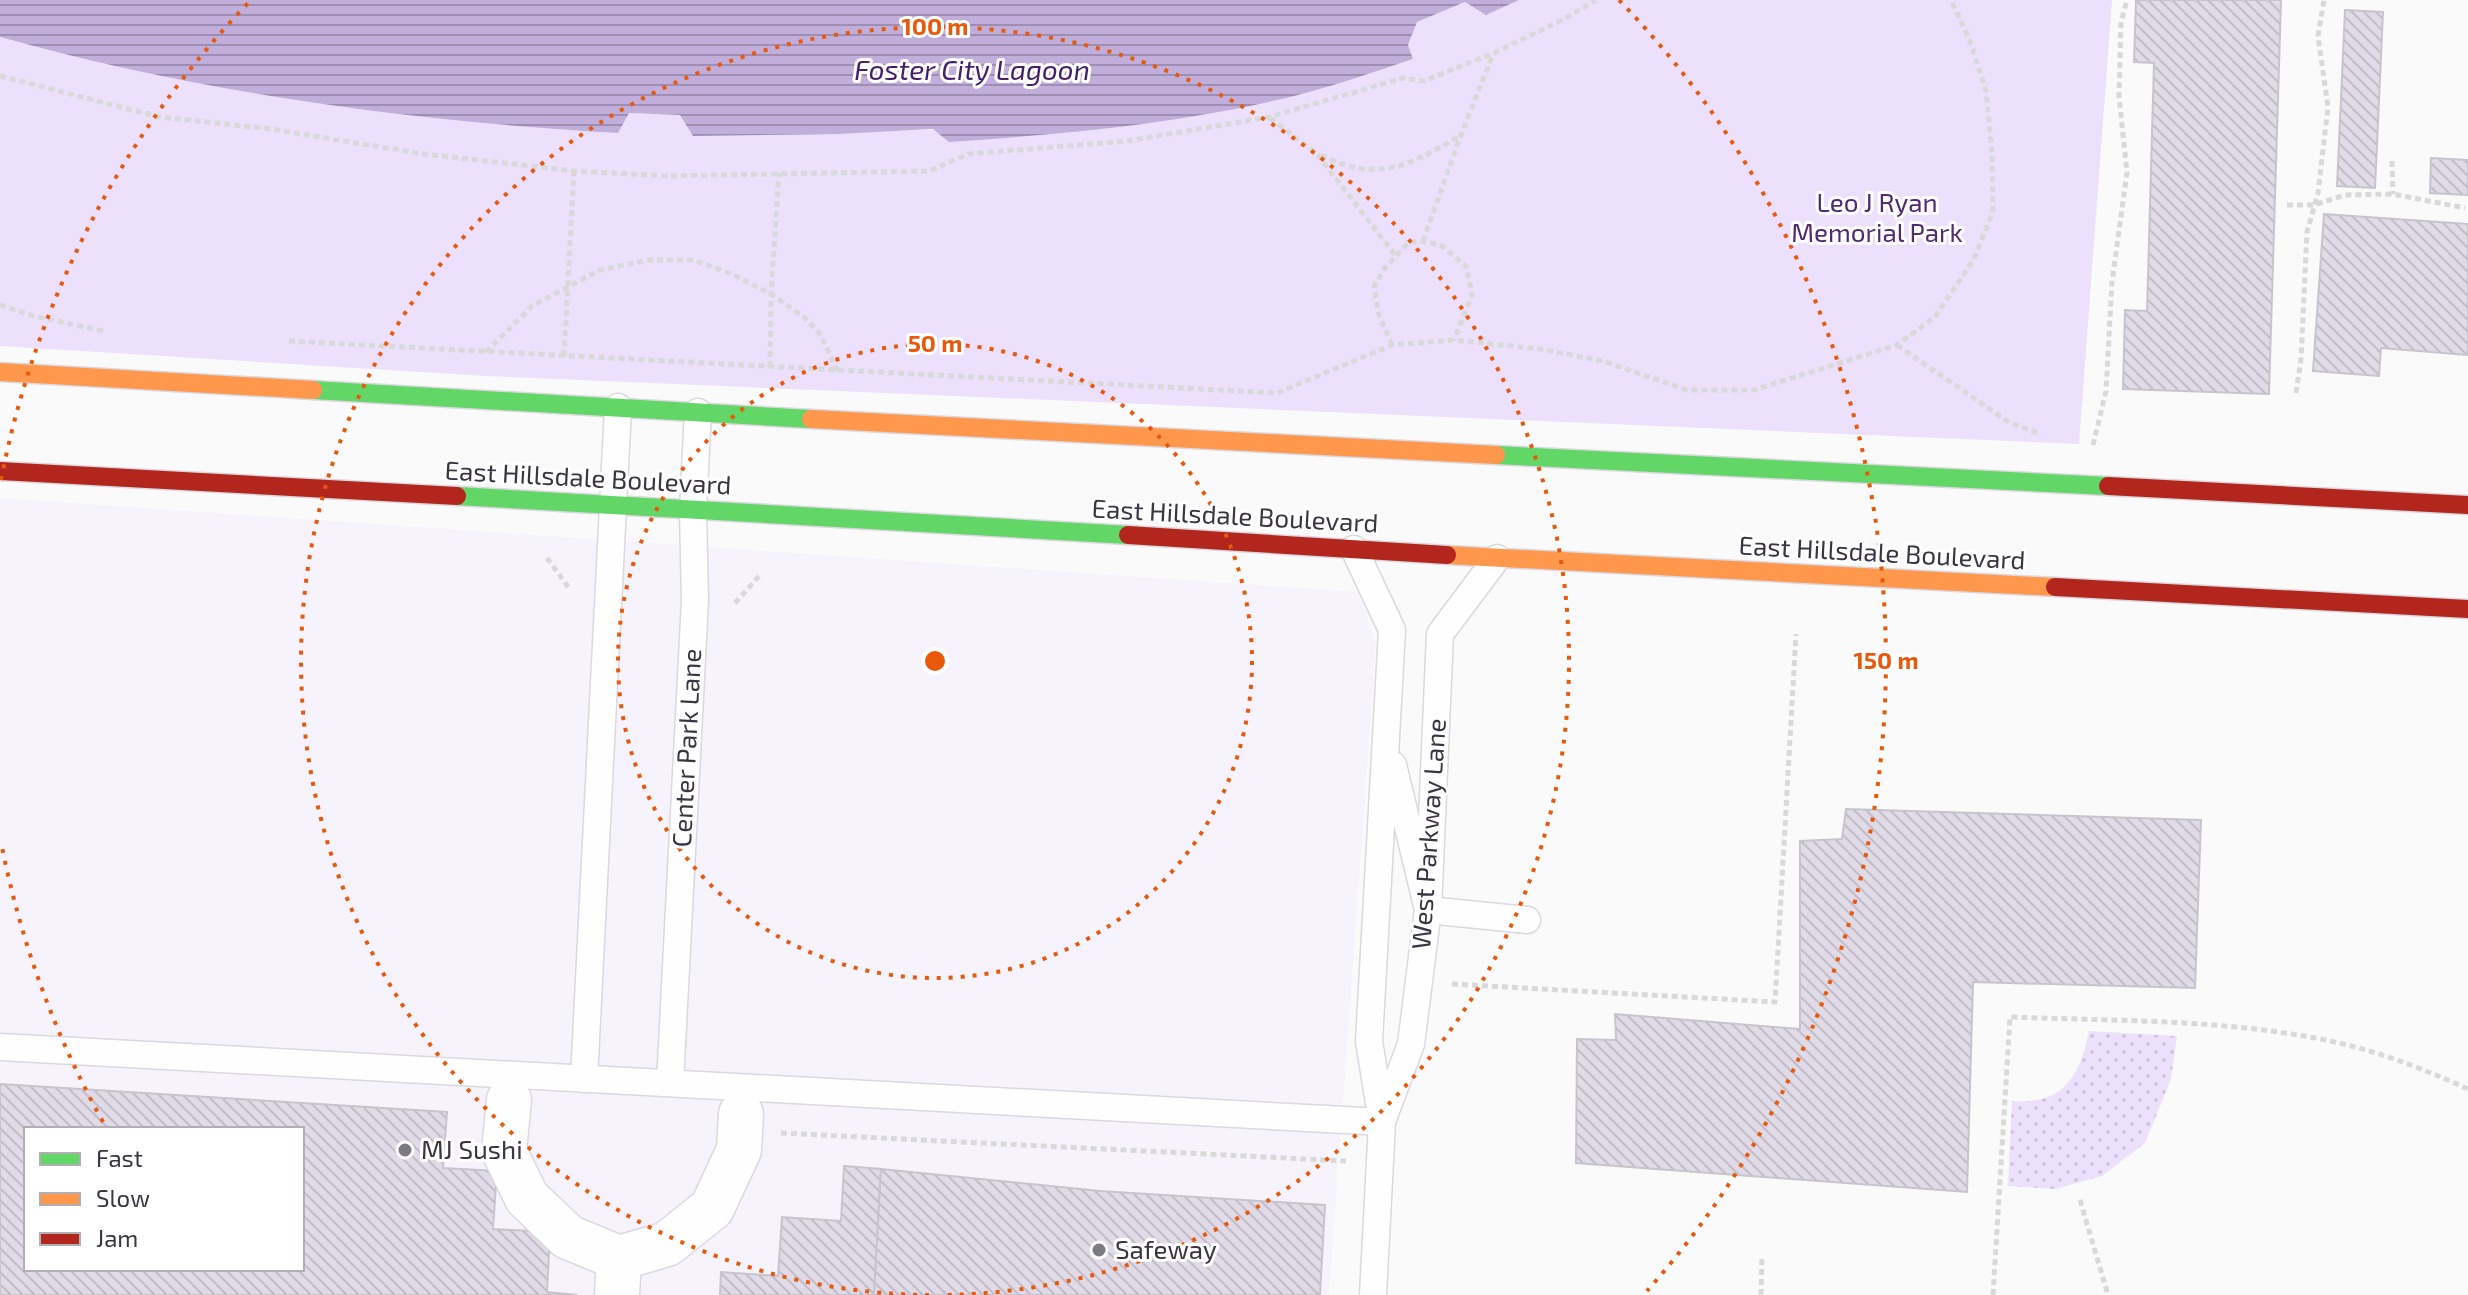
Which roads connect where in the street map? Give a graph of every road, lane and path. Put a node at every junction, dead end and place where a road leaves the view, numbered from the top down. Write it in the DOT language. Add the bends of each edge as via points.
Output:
graph roads {
  1 [pos="1596,0"];
  2 [pos="1951,0"];
  3 [pos="2127,0"];
  4 [pos="2324,0"];
  5 [pos="1494,53"];
  6 [pos="0,76"];
  7 [pos="1269,117"];
  8 [pos="1461,135"];
  9 [pos="1317,154"];
  10 [pos="2392,161"];
  11 [pos="574,171"];
  12 [pos="779,173"];
  13 [pos="2393,194"];
  14 [pos="2287,205"];
  15 [pos="2314,205"];
  16 [pos="2465,208"];
  17 [pos="1423,241"];
  18 [pos="1395,255"];
  19 [pos="567,286"];
  20 [pos="771,294"];
  21 [pos="0,305"];
  22 [pos="115,331"];
  23 [pos="1454,340"];
  24 [pos="279,341"];
  25 [pos="1392,345"];
  26 [pos="1897,345"];
  27 [pos="486,352"];
  28 [pos="564,356"];
  29 [pos="770,367"];
  30 [pos="837,371"];
  31 [pos="0,372"];
  32 [pos="2296,393"];
  33 [pos="618,407"];
  34 [pos="698,412"];
  35 [pos="2041,434"];
  36 [pos="2091,449"];
  37 [pos="0,471"];
  38 [pos="2468,505"];
  39 [pos="612,506"];
  40 [pos="693,510"];
  41 [pos="1354,549"];
  42 [pos="547,558"];
  43 [pos="1497,558"];
  44 [pos="759,576"];
  45 [pos="569,588"];
  46 [pos="735,603"];
  47 [pos="2468,609"];
  48 [pos="1796,634"];
  49 [pos="1386,740"];
  50 [pos="1428,910"];
  51 [pos="1527,920"];
  52 [pos="1451,984"];
  53 [pos="0,1047"];
  54 [pos="584,1079"];
  55 [pos="670,1083"];
  56 [pos="2468,1089"];
  57 [pos="509,1100"];
  58 [pos="741,1122"];
  59 [pos="1382,1122"];
  60 [pos="1339,1160"];
  61 [pos="2080,1200"];
  62 [pos="1762,1256"];
  63 [pos="618,1276"];
  64 [pos="1373,1295"];
  65 [pos="1761,1295"];
  66 [pos="1993,1295"];
  67 [pos="2108,1295"];
  1 -- 5 [label="path"];
  2 -- 26 [label="path" via="1986,91 1993,211 1974,259 1935,317"];
  3 -- 36 [label="path" via="2121,22 2119,97 2127,172 2112,282 2106,391"];
  4 -- 15 [label="path" via="2318,36 2328,107"];
  5 -- 7 [label="path" via="1424,81 1403,78"];
  5 -- 8 [label="path"];
  6 -- 11 [label="path" via="160,117"];
  7 -- 9 [label="path"];
  7 -- 12 [label="path" via="1127,141 968,154 929,171"];
  8 -- 9 [label="path" via="1416,161 1374,171 1346,168"];
  8 -- 17 [label="path"];
  9 -- 18 [label="path"];
  10 -- 13 [label="path"];
  11 -- 12 [label="path" via="668,176"];
  11 -- 19 [label="path"];
  12 -- 20 [label="path"];
  13 -- 15 [label="path" via="2345,195"];
  13 -- 16 [label="path"];
  14 -- 15 [label="path"];
  15 -- 32 [label="path" via="2307,232"];
  17 -- 18 [label="path" via="1409,242"];
  17 -- 23 [label="path" via="1442,246 1466,266 1472,295"];
  18 -- 25 [label="path" via="1374,287"];
  19 -- 20 [label="path" via="613,267 693,260"];
  19 -- 27 [label="path" via="532,306"];
  19 -- 28 [label="path"];
  20 -- 29 [label="path"];
  20 -- 30 [label="path" via="821,335"];
  21 -- 22 [label="path"];
  23 -- 25 [label="path"];
  23 -- 26 [label="path" via="1603,361 1687,390 1754,390"];
  24 -- 27 [label="path"];
  25 -- 30 [label="path" via="1277,393"];
  26 -- 35 [label="path" via="2010,423"];
  27 -- 28 [label="path"];
  28 -- 29 [label="path"];
  29 -- 30 [label="path"];
  31 -- 33 [label="main road"];
  33 -- 34 [label="main road"];
  33 -- 39 [label="lane"];
  34 -- 38 [label="main road"];
  34 -- 40 [label="lane, Center Park Lane"];
  37 -- 39 [label="main road, East Hillsdale Boulevard"];
  39 -- 40 [label="main road, East Hillsdale Boulevard"];
  39 -- 54 [label="lane"];
  40 -- 41 [label="main road, East Hillsdale Boulevard"];
  40 -- 55 [label="lane, Center Park Lane" via="695,600"];
  41 -- 43 [label="main road, East Hillsdale Boulevard"];
  41 -- 49 [label="lane, West Parkway Lane" via="1392,630"];
  42 -- 45 [label="path"];
  43 -- 47 [label="main road, East Hillsdale Boulevard"];
  43 -- 50 [label="lane, West Parkway Lane" via="1440,634"];
  44 -- 46 [label="path"];
  48 -- 52 [label="path" via="1775,1002"];
  49 -- 50 [label="lane"];
  49 -- 59 [label="lane, West Parkway Lane" via="1369,1041"];
  50 -- 51 [label="lane"];
  50 -- 59 [label="lane, West Parkway Lane" via="1411,1044"];
  53 -- 54 [label="lane"];
  54 -- 55 [label="lane"];
  55 -- 59 [label="lane"];
  56 -- 66 [label="path" via="2386,1055 2325,1040 2201,1024 2010,1017"];
  57 -- 63 [label="street" via="504,1151 527,1198"];
  58 -- 60 [label="path"];
  58 -- 63 [label="street" via="739,1150 712,1208"];
  59 -- 64 [label="lane, West Parkway Lane"];
  61 -- 67 [label="path"];
  62 -- 65 [label="path"];
}
